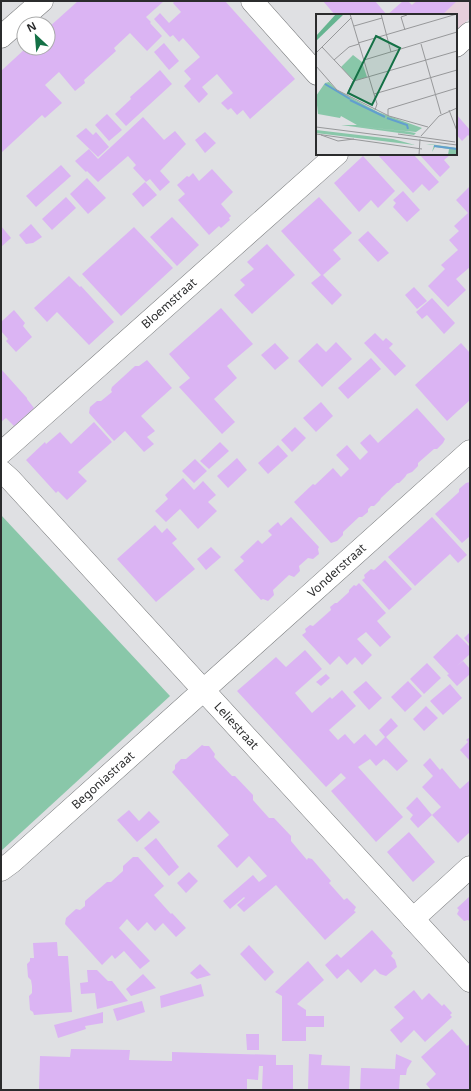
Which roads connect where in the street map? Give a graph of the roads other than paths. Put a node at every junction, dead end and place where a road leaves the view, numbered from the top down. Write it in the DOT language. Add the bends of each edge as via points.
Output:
graph roads {
  1 [pos="42,1"];
  2 [pos="252,1"];
  3 [pos="470,33"];
  4 [pos="1,37"];
  5 [pos="457,45"];
  6 [pos="316,73"];
  7 [pos="336,155"];
  8 [pos="470,451"];
  9 [pos="1,453"];
  10 [pos="1,471"];
  11 [pos="204,691"];
  12 [pos="470,867"];
  13 [pos="1,870"];
  14 [pos="413,919"];
  15 [pos="470,981"];
  1 -- 4 [label="street"];
  2 -- 6 [label="street"];
  3 -- 5 [label="street"];
  7 -- 9 [label="street, Bloemstraat"];
  8 -- 11 [label="street, Vonderstraat"];
  10 -- 11 [label="street, Leliestraat"];
  11 -- 13 [label="street, Begoniastraat"];
  11 -- 14 [label="street, Leliestraat"];
  12 -- 14 [label="street"];
  14 -- 15 [label="street, Leliestraat"];
}
